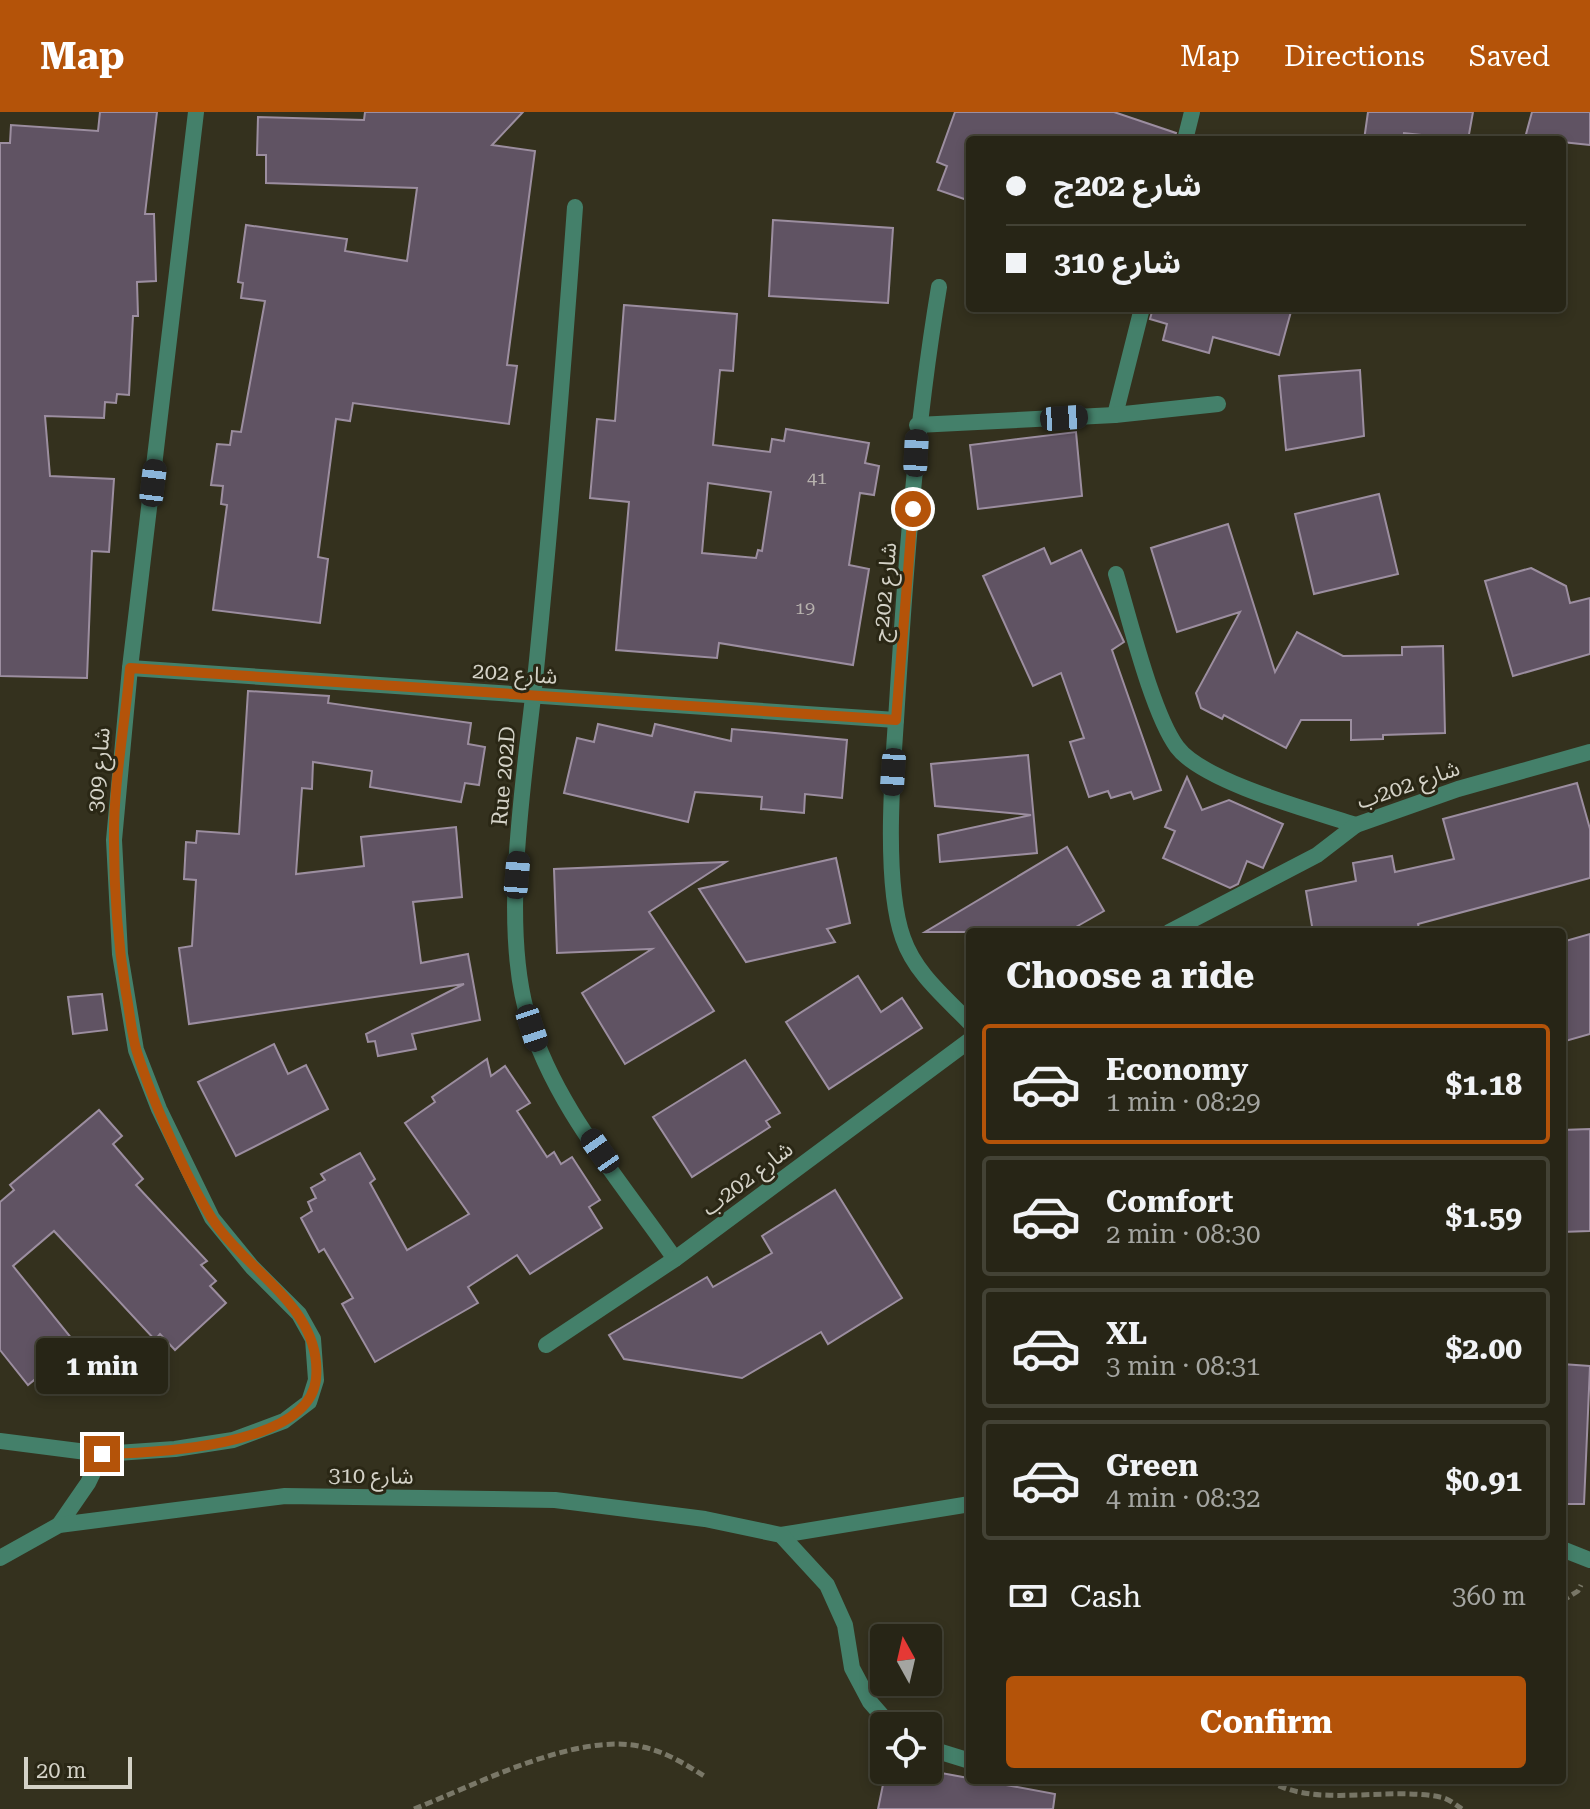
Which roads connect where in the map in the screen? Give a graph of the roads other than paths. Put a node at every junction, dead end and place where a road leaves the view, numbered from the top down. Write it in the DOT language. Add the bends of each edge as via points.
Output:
graph roads {
  1 [pos="196,112"];
  2 [pos="1192,112"];
  3 [pos="1186,136"];
  4 [pos="575,207"];
  5 [pos="939,287"];
  6 [pos="1141,312"];
  7 [pos="1218,404"];
  8 [pos="1115,415"];
  9 [pos="917,425"];
  10 [pos="1116,574"];
  11 [pos="130,668"];
  12 [pos="533,696"];
  13 [pos="896,720"];
  14 [pos="1590,752"];
  15 [pos="1356,825"];
  16 [pos="1190,927"];
  17 [pos="966,1019"];
  18 [pos="966,1043"];
  19 [pos="675,1259"];
  20 [pos="546,1345"];
  21 [pos="0,1441"];
  22 [pos="102,1454"];
  23 [pos="966,1505"];
  24 [pos="59,1525"];
  25 [pos="781,1535"];
  26 [pos="1566,1551"];
  27 [pos="0,1558"];
  28 [pos="1590,1560"];
  29 [pos="879,1712"];
  30 [pos="942,1752"];
  31 [pos="966,1760"];
  1 -- 11 [label="street, شارع 309"];
  2 -- 3 [label="street"];
  4 -- 12 [label="street, Rue 202D"];
  5 -- 9 [label="street, شارع 202ج"];
  6 -- 8 [label="street"];
  7 -- 8 [label="street"];
  8 -- 9 [label="street"];
  9 -- 13 [label="street, شارع 202ج"];
  10 -- 15 [label="street" via="1163,722 1177,747 1252,791"];
  11 -- 12 [label="street, شارع 202"];
  11 -- 22 [label="street, شارع 309" via="114,840 120,954 136,1050 212,1218 299,1314 313,1339 316,1380 309,1402 260,1433 175,1449"];
  12 -- 13 [label="street, شارع 202"];
  12 -- 19 [label="street, Rue 202D" via="517,875 519,964 526,1008 538,1047 565,1101"];
  13 -- 17 [label="street, شارع 202ج" via="891,798 903,938 928,981"];
  14 -- 15 [label="street, شارع 202ب"];
  15 -- 16 [label="street, شارع 202ب" via="1317,855"];
  18 -- 19 [label="street, شارع 202ب"];
  19 -- 20 [label="street, شارع 202ب"];
  21 -- 22 [label="street"];
  22 -- 24 [label="street"];
  23 -- 25 [label="street"];
  24 -- 25 [label="street, شارع 310" via="285,1496 555,1500 705,1519"];
  24 -- 27 [label="street"];
  25 -- 29 [label="street" via="827,1585 845,1625 852,1668"];
  26 -- 28 [label="street"];
  30 -- 31 [label="street"];
}
